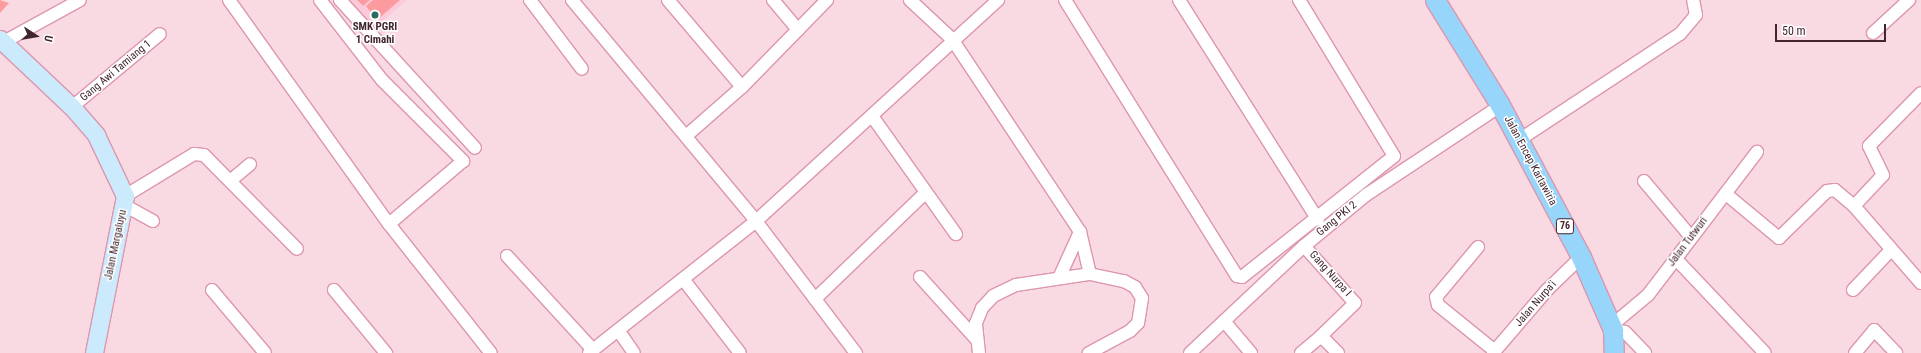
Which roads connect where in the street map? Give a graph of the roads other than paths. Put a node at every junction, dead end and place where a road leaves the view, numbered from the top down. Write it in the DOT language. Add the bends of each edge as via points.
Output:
graph roads {
  1 [pos="80,0"];
  2 [pos="229,0"];
  3 [pos="320,0"];
  4 [pos="340,0"];
  5 [pos="530,0"];
  6 [pos="572,0"];
  7 [pos="668,0"];
  8 [pos="773,0"];
  9 [pos="828,0"];
  10 [pos="910,0"];
  11 [pos="998,0"];
  12 [pos="1065,0"];
  13 [pos="1179,0"];
  14 [pos="1299,0"];
  15 [pos="1435,0"];
  16 [pos="1693,0"];
  17 [pos="1910,0"];
  18 [pos="798,30"];
  19 [pos="1873,33"];
  20 [pos="160,34"];
  21 [pos="952,38"];
  22 [pos="1,42"];
  23 [pos="582,69"];
  24 [pos="742,87"];
  25 [pos="1921,93"];
  26 [pos="1499,103"];
  27 [pos="72,107"];
  28 [pos="872,116"];
  29 [pos="686,136"];
  30 [pos="1519,140"];
  31 [pos="475,148"];
  32 [pos="1757,152"];
  33 [pos="250,164"];
  34 [pos="230,181"];
  35 [pos="1644,181"];
  36 [pos="924,194"];
  37 [pos="1726,194"];
  38 [pos="125,201"];
  39 [pos="1854,206"];
  40 [pos="756,220"];
  41 [pos="1318,220"];
  42 [pos="153,221"];
  43 [pos="389,224"];
  44 [pos="1080,232"];
  45 [pos="956,234"];
  46 [pos="1691,238"];
  47 [pos="1304,246"];
  48 [pos="1478,247"];
  49 [pos="297,249"];
  50 [pos="1890,250"];
  51 [pos="507,256"];
  52 [pos="1581,257"];
  53 [pos="1676,259"];
  54 [pos="1090,274"];
  55 [pos="920,277"];
  56 [pos="1059,278"];
  57 [pos="683,279"];
  58 [pos="1921,283"];
  59 [pos="212,290"];
  60 [pos="334,290"];
  61 [pos="1853,290"];
  62 [pos="816,299"];
  63 [pos="1224,321"];
  64 [pos="1612,328"];
  65 [pos="620,332"];
  66 [pos="1321,336"];
  67 [pos="976,339"];
  68 [pos="1759,351"];
  69 [pos="591,352"];
  70 [pos="852,352"];
  71 [pos="1494,352"];
  72 [pos="94,353"];
  73 [pos="265,353"];
  74 [pos="386,353"];
  75 [pos="491,353"];
  76 [pos="634,353"];
  77 [pos="740,353"];
  78 [pos="979,353"];
  79 [pos="1088,353"];
  80 [pos="1190,353"];
  81 [pos="1251,353"];
  82 [pos="1300,353"];
  83 [pos="1338,353"];
  84 [pos="1614,353"];
  85 [pos="1645,353"];
  86 [pos="1855,353"];
  87 [pos="1896,353"];
  1 -- 22 [label="street"];
  2 -- 43 [label="street"];
  3 -- 43 [label="street" via="382,80 463,161"];
  4 -- 31 [label="street"];
  5 -- 23 [label="street"];
  6 -- 29 [label="street"];
  7 -- 24 [label="street"];
  8 -- 18 [label="street"];
  9 -- 18 [label="street"];
  10 -- 21 [label="street"];
  11 -- 21 [label="street"];
  12 -- 41 [label="street" via="1237,276 1248,276"];
  13 -- 41 [label="street"];
  14 -- 41 [label="street" via="1394,156"];
  15 -- 26 [label="main road, Jalan Encep Kartawiria / 76"];
  16 -- 30 [label="street" via="1696,16 1680,34"];
  17 -- 19 [label="street"];
  18 -- 24 [label="street"];
  20 -- 27 [label="street, Gang Awi Tamiang 1"];
  21 -- 28 [label="street"];
  21 -- 44 [label="street"];
  22 -- 27 [label="main road, Jalan Margaluyu"];
  24 -- 29 [label="street"];
  25 -- 39 [label="street" via="1869,146 1883,175"];
  26 -- 30 [label="main road, Jalan Encep Kartawiria / 76"];
  26 -- 47 [label="street, Gang PKI 2" via="1366,195"];
  27 -- 38 [label="main road, Jalan Margaluyu" via="112,163"];
  28 -- 36 [label="street"];
  28 -- 40 [label="street"];
  29 -- 40 [label="street"];
  30 -- 52 [label="main road, Jalan Encep Kartawiria / 76"];
  32 -- 37 [label="street, Jalan Tutwuri"];
  33 -- 34 [label="street"];
  34 -- 38 [label="street" via="204,155 194,154"];
  34 -- 49 [label="street"];
  35 -- 46 [label="street"];
  36 -- 45 [label="street"];
  36 -- 62 [label="street"];
  37 -- 39 [label="street" via="1779,238 1831,189"];
  37 -- 46 [label="street, Jalan Tutwuri"];
  38 -- 42 [label="street"];
  38 -- 72 [label="main road, Jalan Margaluyu"];
  39 -- 50 [label="street"];
  40 -- 57 [label="street"];
  40 -- 62 [label="street"];
  43 -- 75 [label="street"];
  44 -- 54 [label="street"];
  44 -- 56 [label="street"];
  46 -- 53 [label="street, Jalan Tutwuri"];
  47 -- 63 [label="street, Gang PKI 2"];
  47 -- 66 [label="street, Gang Nurpa I" via="1355,303"];
  48 -- 71 [label="street" via="1436,297 1438,305"];
  50 -- 58 [label="street"];
  50 -- 61 [label="street"];
  51 -- 69 [label="street"];
  52 -- 64 [label="main road, Jalan Encep Kartawiria / 76"];
  52 -- 71 [label="street, Jalan Nurpa'i" via="1546,290"];
  53 -- 64 [label="street, Jalan Tutwuri" via="1636,308"];
  53 -- 68 [label="street"];
  54 -- 56 [label="street"];
  54 -- 79 [label="street" via="1135,287 1142,298 1138,323 1130,331"];
  55 -- 67 [label="street"];
  56 -- 67 [label="street" via="1016,284 993,296 976,323"];
  57 -- 65 [label="street"];
  57 -- 77 [label="street"];
  59 -- 73 [label="street"];
  60 -- 74 [label="street"];
  62 -- 70 [label="street"];
  63 -- 80 [label="street, Gang PKI 2"];
  63 -- 81 [label="street"];
  64 -- 84 [label="main road, Jalan Encep Kartawiria / 76"];
  64 -- 85 [label="street" via="1625,332"];
  65 -- 69 [label="street"];
  65 -- 76 [label="street"];
  66 -- 82 [label="street"];
  66 -- 83 [label="street"];
  67 -- 78 [label="street"];
  86 -- 87 [label="street" via="1874,330"];
}
